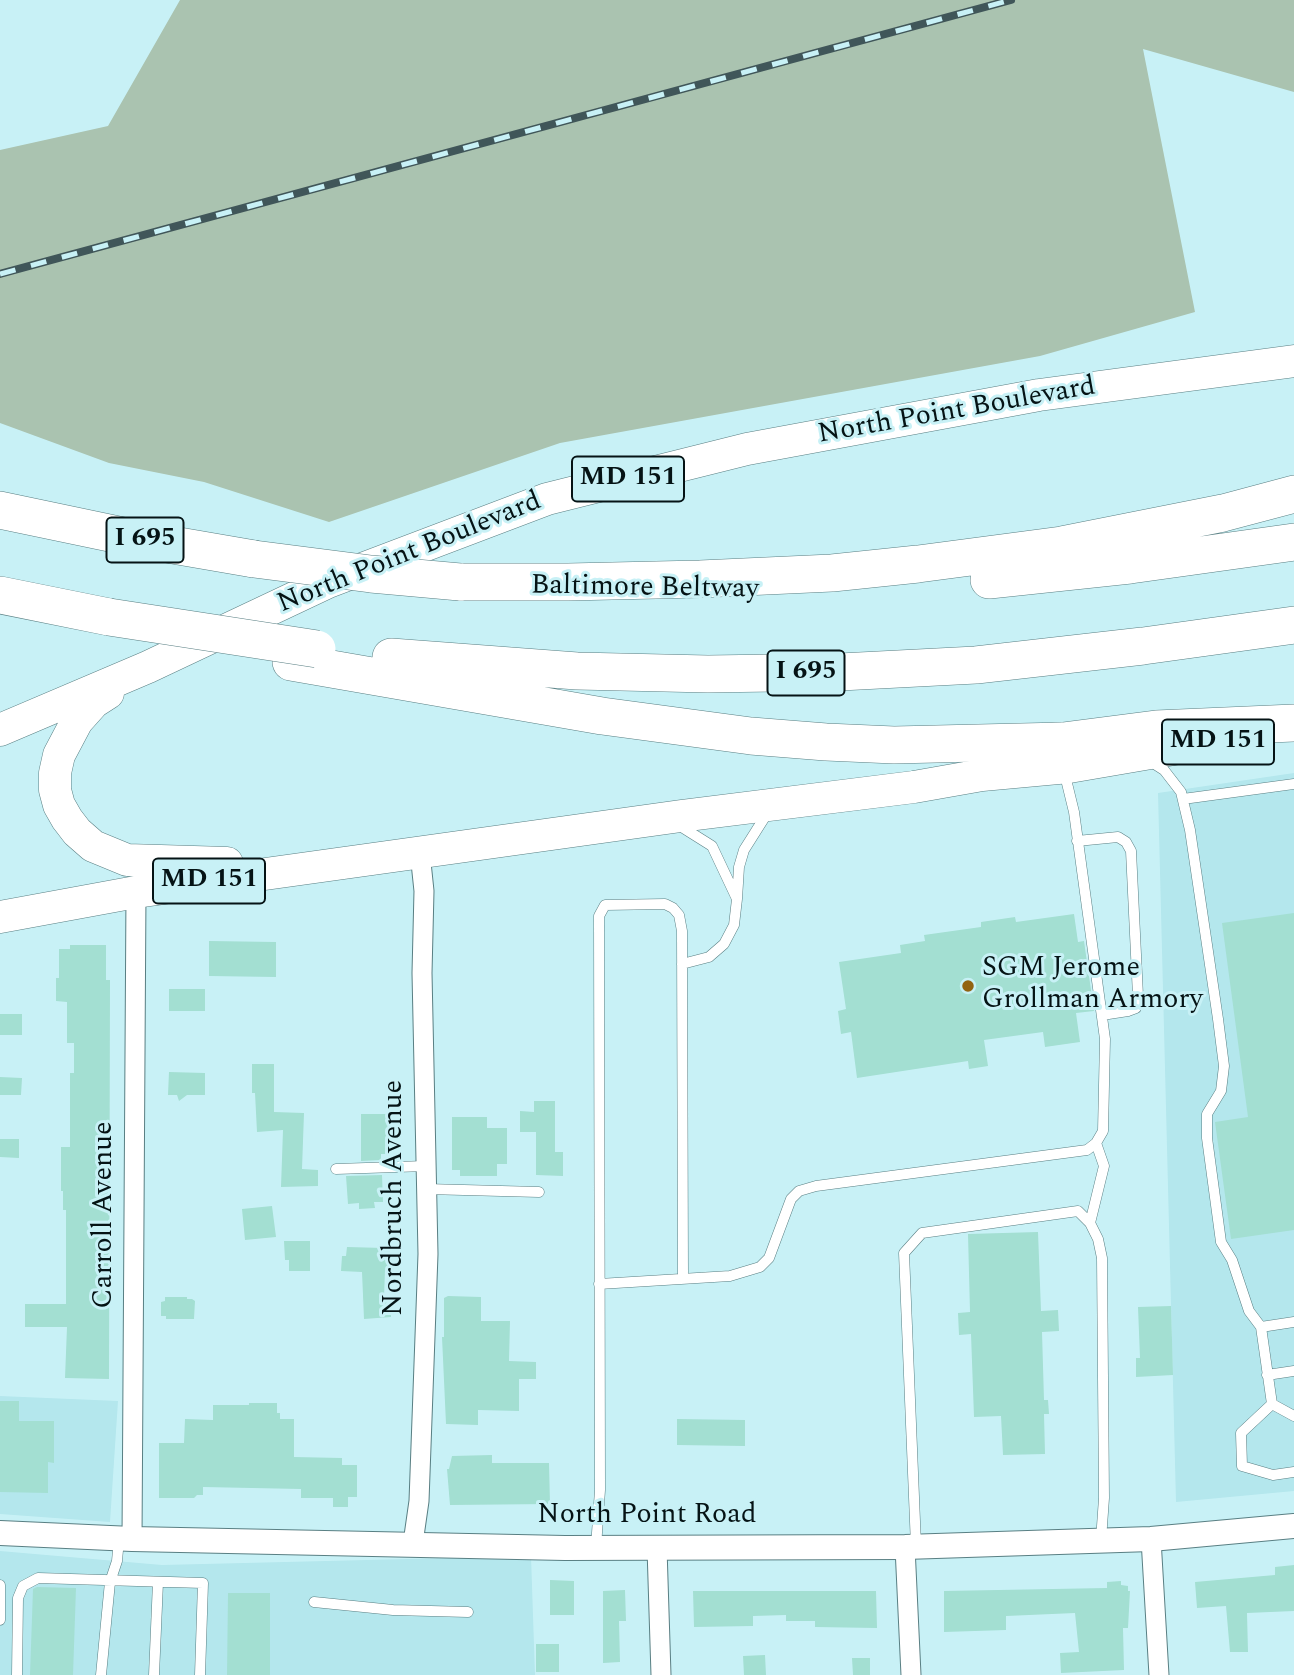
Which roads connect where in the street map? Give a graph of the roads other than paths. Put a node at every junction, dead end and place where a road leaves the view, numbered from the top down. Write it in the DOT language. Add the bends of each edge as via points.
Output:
graph roads {
  1 [pos="1294,361"];
  2 [pos="1294,494"];
  3 [pos="0,509"];
  4 [pos="1294,542"];
  5 [pos="460,582"];
  6 [pos="0,595"];
  7 [pos="1294,625"];
  8 [pos="304,656"];
  9 [pos="148,667"];
  10 [pos="1294,725"];
  11 [pos="0,730"];
  12 [pos="1141,755"];
  13 [pos="1063,767"];
  14 [pos="1294,785"];
  15 [pos="1183,799"];
  16 [pos="774,805"];
  17 [pos="668,818"];
  18 [pos="1077,841"];
  19 [pos="420,853"];
  20 [pos="332,864"];
  21 [pos="136,892"];
  22 [pos="737,899"];
  23 [pos="0,918"];
  24 [pos="682,964"];
  25 [pos="1102,1015"];
  26 [pos="1096,1143"];
  27 [pos="426,1166"];
  28 [pos="336,1169"];
  29 [pos="426,1189"];
  30 [pos="539,1192"];
  31 [pos="1090,1223"];
  32 [pos="683,1279"];
  33 [pos="599,1284"];
  34 [pos="1294,1322"];
  35 [pos="1261,1327"];
  36 [pos="1294,1371"];
  37 [pos="1267,1375"];
  38 [pos="1272,1404"];
  39 [pos="1294,1416"];
  40 [pos="1294,1472"];
  41 [pos="1294,1525"];
  42 [pos="0,1533"];
  43 [pos="126,1539"];
  44 [pos="1151,1539"];
  45 [pos="1101,1541"];
  46 [pos="413,1543"];
  47 [pos="910,1547"];
  48 [pos="596,1548"];
  49 [pos="657,1548"];
  50 [pos="110,1582"];
  51 [pos="158,1583"];
  52 [pos="0,1585"];
  53 [pos="1,1597"];
  54 [pos="18,1598"];
  55 [pos="314,1602"];
  56 [pos="468,1612"];
  57 [pos="0,1620"];
  58 [pos="17,1675"];
  59 [pos="101,1675"];
  60 [pos="154,1675"];
  61 [pos="200,1675"];
  62 [pos="662,1675"];
  63 [pos="911,1675"];
  64 [pos="1159,1675"];
  1 -- 9 [label="main road, North Point Boulevard / MD 151" via="1013,400 747,449 547,499 328,582"];
  2 -- 5 [label="highway" via="1062,545 906,566 700,579"];
  3 -- 5 [label="highway, Baltimore Beltway / I 695, bridge" via="254,559"];
  4 -- 5 [label="highway, Baltimore Beltway / I 695" via="966,583 833,591 698,593"];
  6 -- 8 [label="highway, I 695, bridge"];
  7 -- 8 [label="highway, I 695" via="976,665 840,672 577,671"];
  8 -- 10 [label="highway" via="602,716 826,742 1063,741 1156,729"];
  9 -- 11 [label="main road, North Point Boulevard / MD 151"];
  9 -- 20 [label="main road" via="94,702 77,721 59,755 55,790 77,832 93,846 127,860"];
  10 -- 12 [label="main road, MD 151"];
  12 -- 13 [label="main road, MD 151"];
  12 -- 15 [label="lane" via="1164,770"];
  13 -- 16 [label="main road, MD 151"];
  13 -- 18 [label="lane"];
  14 -- 15 [label="lane"];
  15 -- 35 [label="lane" via="1224,1066 1221,1091 1207,1114 1214,1201 1221,1242 1249,1311"];
  16 -- 17 [label="main road, MD 151"];
  16 -- 22 [label="lane" via="744,850"];
  17 -- 19 [label="main road, MD 151"];
  17 -- 22 [label="lane" via="712,846"];
  18 -- 25 [label="lane"];
  18 -- 25 [label="lane" via="1118,837 1130,851 1136,1008"];
  19 -- 20 [label="main road, MD 151"];
  19 -- 27 [label="street, Nordbruch Avenue"];
  20 -- 21 [label="main road, MD 151"];
  21 -- 23 [label="main road, MD 151"];
  21 -- 43 [label="street, Carroll Avenue"];
  22 -- 24 [label="lane" via="734,925 724,944 709,957"];
  24 -- 32 [label="lane"];
  24 -- 33 [label="lane" via="682,930 673,908 665,904 605,905 599,916"];
  25 -- 26 [label="lane" via="1103,1131"];
  26 -- 31 [label="lane" via="1104,1166"];
  26 -- 32 [label="lane" via="1087,1150 799,1191 791,1199 769,1258 760,1267 730,1276"];
  27 -- 28 [label="lane"];
  27 -- 29 [label="street, Nordbruch Avenue"];
  29 -- 30 [label="lane"];
  29 -- 46 [label="street, Nordbruch Avenue" via="429,1254 419,1502"];
  31 -- 45 [label="lane" via="1102,1258"];
  31 -- 47 [label="lane" via="1078,1212 922,1233 904,1252"];
  32 -- 33 [label="lane"];
  33 -- 48 [label="lane"];
  34 -- 35 [label="lane"];
  35 -- 37 [label="lane"];
  36 -- 37 [label="lane"];
  37 -- 38 [label="lane"];
  38 -- 39 [label="lane"];
  38 -- 40 [label="lane" via="1241,1433 1242,1466 1273,1475"];
  41 -- 44 [label="street, North Point Road"];
  42 -- 43 [label="street, North Point Road"];
  43 -- 46 [label="street, North Point Road"];
  43 -- 50 [label="lane"];
  44 -- 45 [label="street, North Point Road"];
  44 -- 64 [label="street"];
  45 -- 47 [label="street, North Point Road"];
  46 -- 48 [label="street, North Point Road"];
  47 -- 49 [label="street, North Point Road"];
  47 -- 63 [label="street"];
  48 -- 49 [label="street, North Point Road"];
  49 -- 62 [label="street"];
  50 -- 51 [label="lane"];
  50 -- 54 [label="lane" via="38,1578 23,1586"];
  50 -- 59 [label="lane"];
  51 -- 60 [label="lane"];
  51 -- 61 [label="lane" via="204,1583"];
  52 -- 53 [label="lane"];
  53 -- 54 [label="lane"];
  53 -- 57 [label="lane"];
  54 -- 58 [label="lane"];
  55 -- 56 [label="lane"];
}
